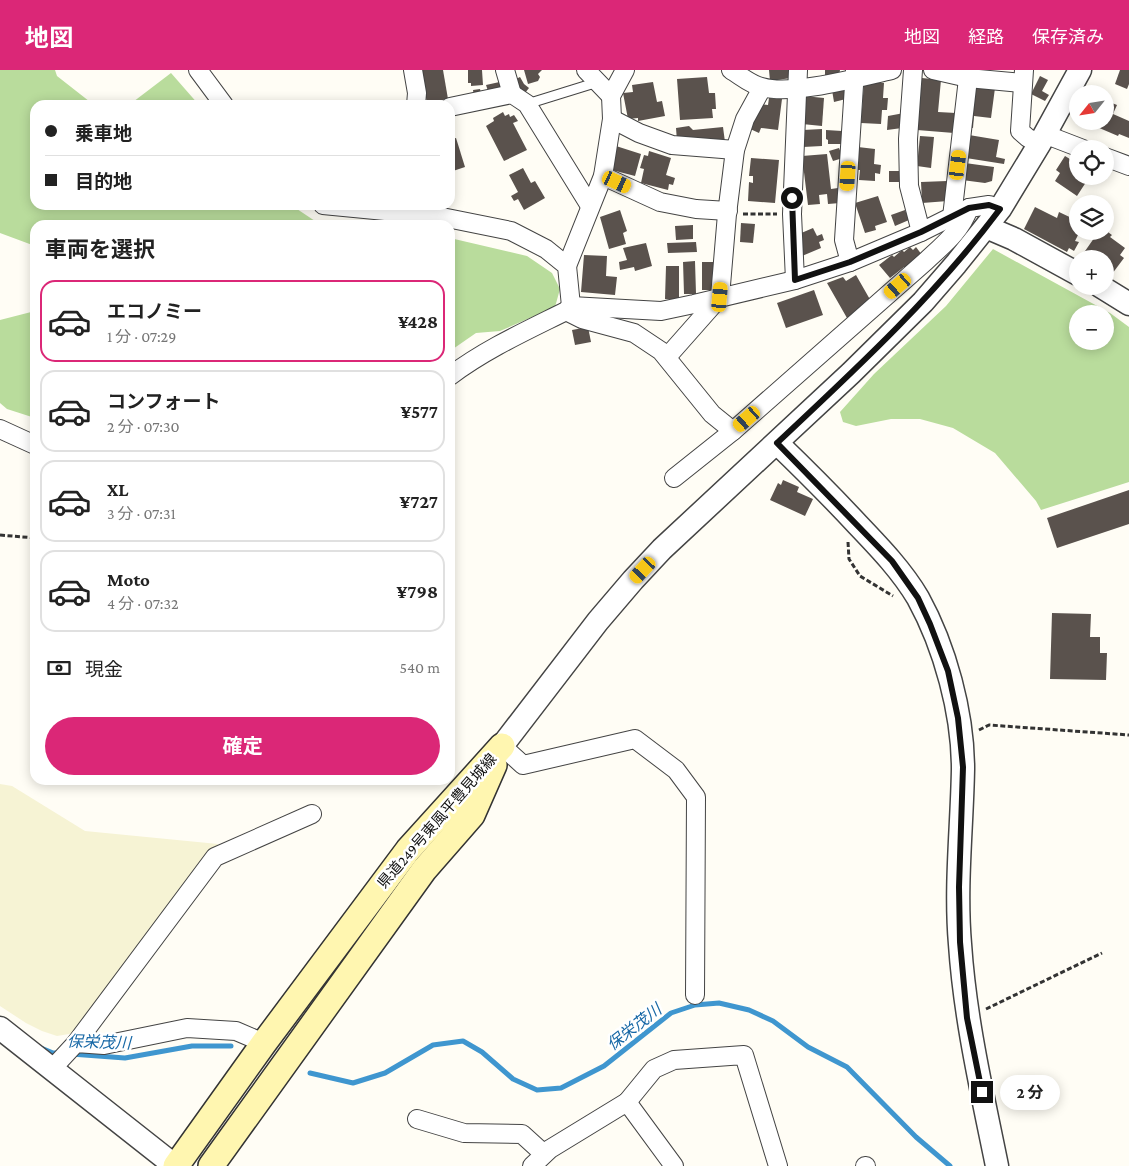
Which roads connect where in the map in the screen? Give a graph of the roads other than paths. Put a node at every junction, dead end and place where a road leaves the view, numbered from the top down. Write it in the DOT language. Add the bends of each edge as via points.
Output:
graph roads {
  1 [pos="198,70"];
  2 [pos="413,70"];
  3 [pos="505,70"];
  4 [pos="625,70"];
  5 [pos="731,70"];
  6 [pos="798,70"];
  7 [pos="892,70"];
  8 [pos="914,70"];
  9 [pos="933,70"];
  10 [pos="1080,70"];
  11 [pos="855,74"];
  12 [pos="969,74"];
  13 [pos="592,76"];
  14 [pos="1023,76"];
  15 [pos="757,81"];
  16 [pos="797,88"];
  17 [pos="512,94"];
  18 [pos="611,96"];
  19 [pos="220,100"];
  20 [pos="416,100"];
  21 [pos="527,104"];
  22 [pos="455,106"];
  23 [pos="612,120"];
  24 [pos="1042,139"];
  25 [pos="1069,146"];
  26 [pos="735,150"];
  27 [pos="1114,160"];
  28 [pos="1129,166"];
  29 [pos="603,176"];
  30 [pos="590,206"];
  31 [pos="969,208"];
  32 [pos="1000,209"];
  33 [pos="436,210"];
  34 [pos="727,213"];
  35 [pos="952,217"];
  36 [pos="986,227"];
  37 [pos="921,232"];
  38 [pos="850,262"];
  39 [pos="567,266"];
  40 [pos="1069,269"];
  41 [pos="795,280"];
  42 [pos="1114,295"];
  43 [pos="720,297"];
  44 [pos="1129,304"];
  45 [pos="569,309"];
  46 [pos="667,357"];
  47 [pos="455,372"];
  48 [pos="0,429"];
  49 [pos="733,431"];
  50 [pos="30,442"];
  51 [pos="777,443"];
  52 [pos="674,478"];
  53 [pos="502,746"];
  54 [pos="312,814"];
  55 [pos="695,995"];
  56 [pos="0,1028"];
  57 [pos="76,1043"];
  58 [pos="264,1043"];
  59 [pos="52,1070"];
  60 [pos="627,1102"];
  61 [pos="417,1120"];
  62 [pos="538,1160"];
  63 [pos="175,1166"];
  64 [pos="210,1166"];
  65 [pos="674,1166"];
  66 [pos="778,1166"];
  67 [pos="997,1166"];
  1 -- 19 [label="street"];
  2 -- 20 [label="street"];
  3 -- 17 [label="street"];
  4 -- 18 [label="street"];
  5 -- 15 [label="street"];
  6 -- 16 [label="street"];
  7 -- 11 [label="street"];
  8 -- 37 [label="street" via="908,139 909,186"];
  9 -- 12 [label="street"];
  10 -- 24 [label="street"];
  11 -- 16 [label="street"];
  11 -- 38 [label="street" via="844,240"];
  12 -- 14 [label="street"];
  12 -- 35 [label="street"];
  13 -- 18 [label="street"];
  13 -- 21 [label="lane" via="593,85"];
  14 -- 24 [label="street" via="1020,131 1028,138"];
  15 -- 16 [label="street" via="785,89"];
  15 -- 26 [label="street"];
  16 -- 41 [label="street" via="792,214"];
  17 -- 21 [label="street"];
  17 -- 22 [label="street"];
  18 -- 23 [label="street"];
  21 -- 30 [label="street"];
  23 -- 26 [label="street" via="672,145"];
  23 -- 29 [label="street"];
  24 -- 25 [label="street"];
  24 -- 32 [label="street"];
  26 -- 34 [label="street"];
  27 -- 28 [label="street"];
  29 -- 30 [label="street"];
  29 -- 34 [label="street" via="660,202"];
  30 -- 39 [label="street"];
  31 -- 32 [label="street" via="989,205"];
  31 -- 35 [label="street"];
  31 -- 49 [label="street" via="955,233 926,261"];
  32 -- 36 [label="street"];
  33 -- 39 [label="street" via="511,231 546,249"];
  34 -- 43 [label="street"];
  35 -- 37 [label="street"];
  36 -- 40 [label="street"];
  36 -- 51 [label="street" via="923,302"];
  37 -- 38 [label="street"];
  38 -- 41 [label="street"];
  39 -- 45 [label="street"];
  41 -- 43 [label="street"];
  42 -- 44 [label="street"];
  43 -- 45 [label="street" via="661,311"];
  43 -- 46 [label="street"];
  45 -- 46 [label="street" via="582,319 634,333"];
  45 -- 47 [label="street" via="498,344"];
  46 -- 49 [label="street" via="712,414"];
  48 -- 50 [label="street"];
  49 -- 52 [label="street"];
  51 -- 53 [label="street" via="695,517 633,580"];
  51 -- 67 [label="street" via="892,561 918,598 948,671 958,718 963,767 959,887 967,1018"];
  53 -- 55 [label="street" via="523,765 635,739 676,770 696,797"];
  53 -- 58 [label="main road, 県道249号東風平豊見城線" via="408,850"];
  53 -- 64 [label="main road, 県道249号東風平豊見城線" via="472,815 424,870"];
  54 -- 57 [label="street" via="215,857"];
  56 -- 59 [label="street"];
  57 -- 58 [label="street" via="104,1044 187,1028 236,1031"];
  57 -- 59 [label="street"];
  58 -- 63 [label="main road, 県道249号東風平豊見城線"];
  59 -- 63 [label="street"];
  60 -- 62 [label="street" via="550,1149"];
  60 -- 65 [label="street"];
  60 -- 66 [label="street" via="654,1069 674,1060 744,1055"];
  61 -- 62 [label="street" via="464,1133 522,1134"];
}
